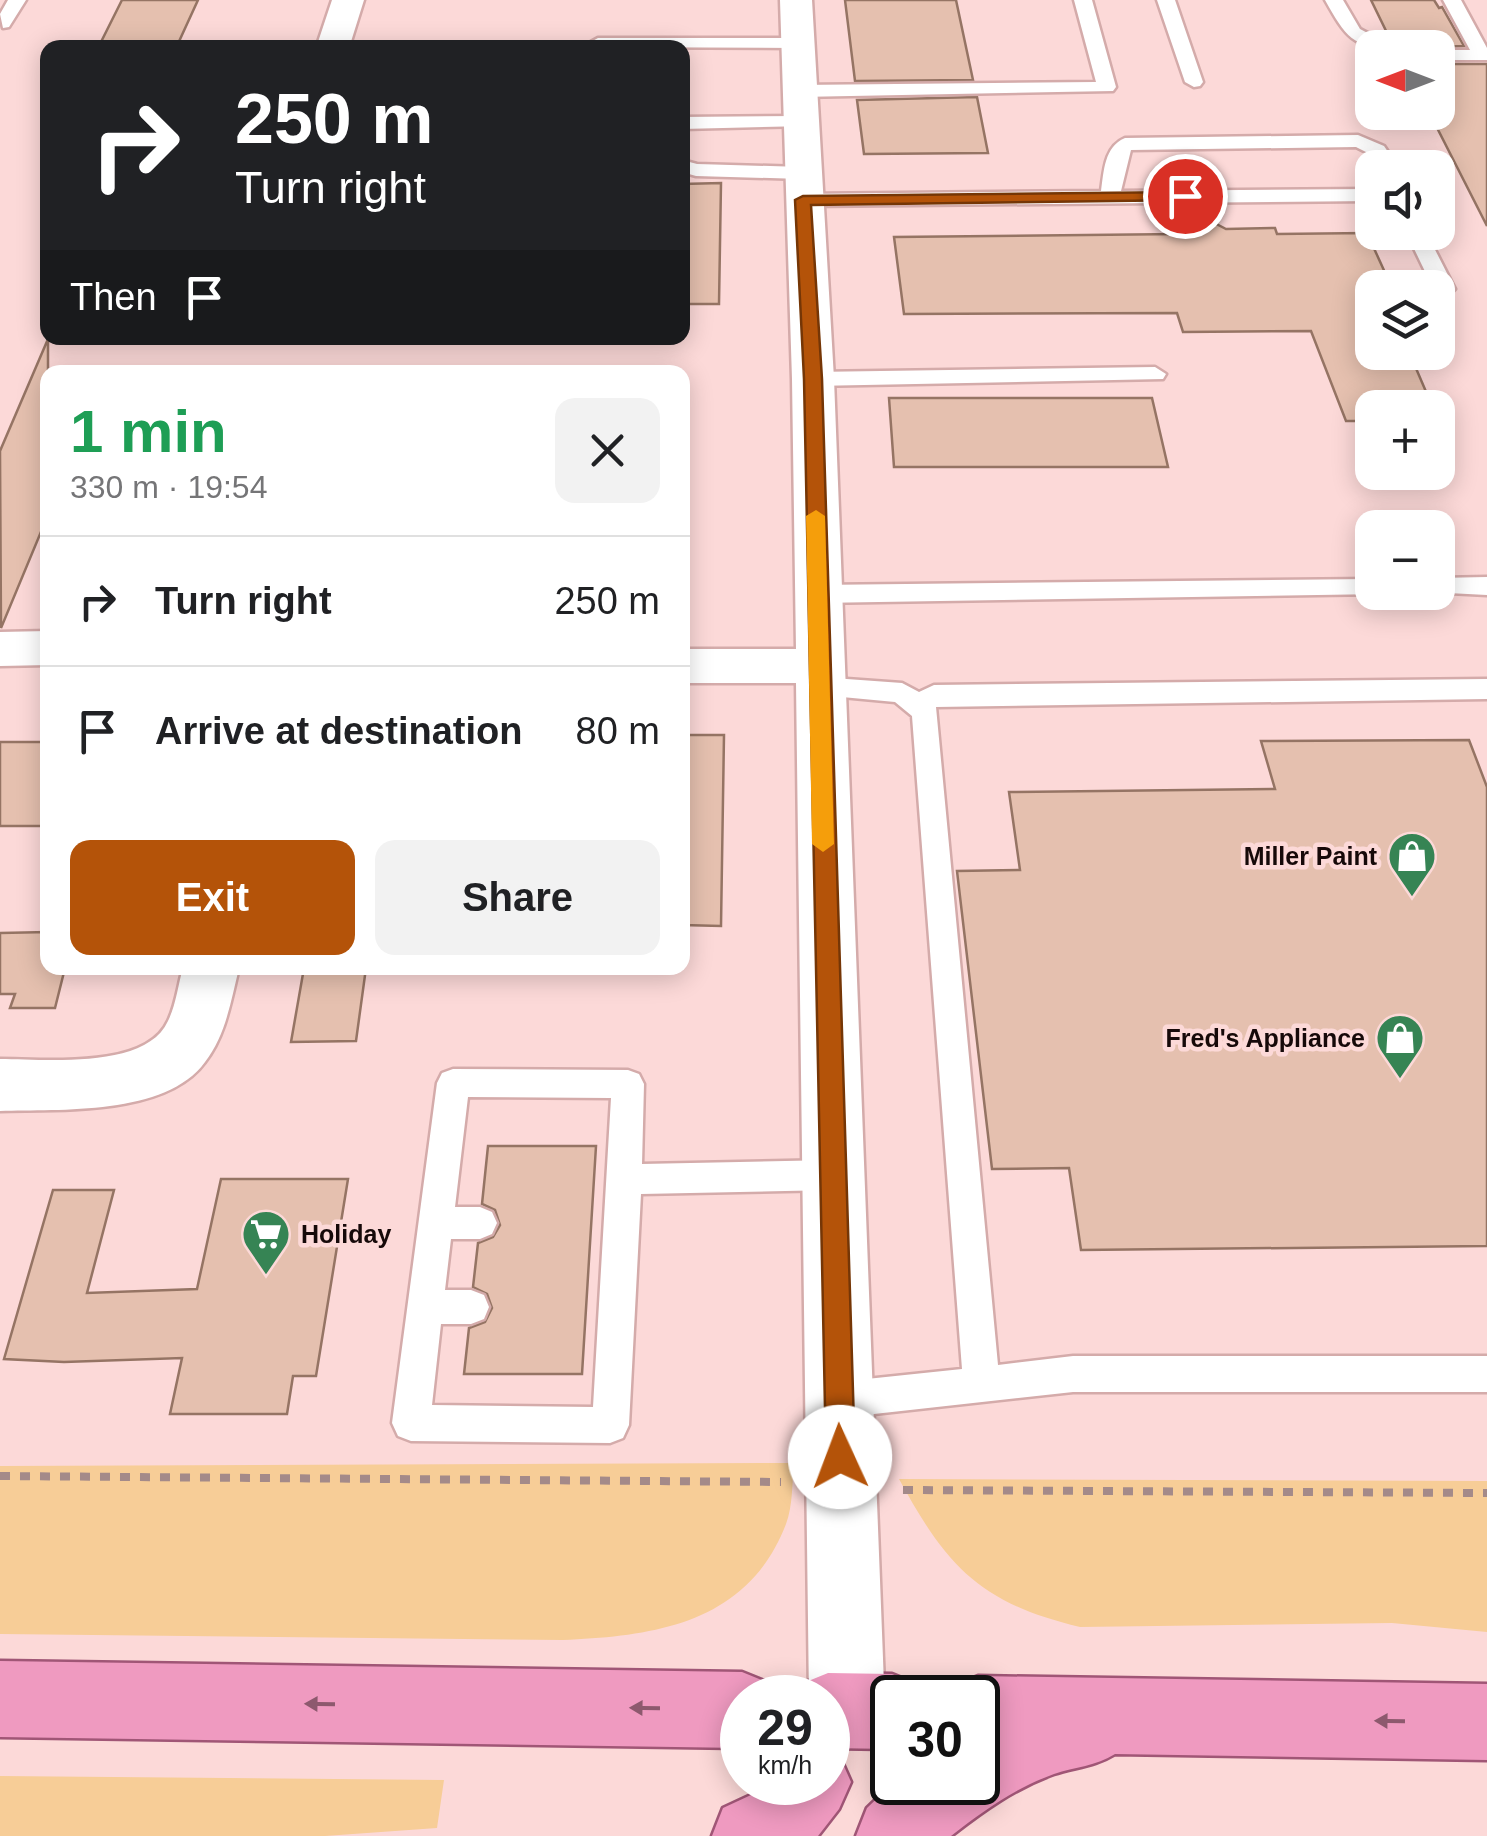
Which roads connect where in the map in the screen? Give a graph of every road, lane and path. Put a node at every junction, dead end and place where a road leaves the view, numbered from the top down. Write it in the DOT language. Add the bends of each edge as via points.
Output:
graph roads {
  1 [pos="17,0"];
  2 [pos="348,0"];
  3 [pos="1083,0"];
  4 [pos="1166,0"];
  5 [pos="1334,0"];
  6 [pos="1452,0"];
  7 [pos="3,23"];
  8 [pos="1355,35"];
  9 [pos="335,40"];
  10 [pos="1455,55"];
  11 [pos="1485,55"];
  12 [pos="690,71"];
  13 [pos="1194,82"];
  14 [pos="800,105"];
  15 [pos="690,122"];
  16 [pos="1377,150"];
  17 [pos="690,168"];
  18 [pos="1355,195"];
  19 [pos="1110,197"];
  20 [pos="1155,374"];
  21 [pos="813,379"];
  22 [pos="1487,586"];
  23 [pos="1455,587"];
  24 [pos="1355,588"];
  25 [pos="817,594"];
  26 [pos="40,648"];
  27 [pos="0,649"];
  28 [pos="690,667"];
  29 [pos="819,676"];
  30 [pos="1487,689"];
  31 [pos="918,706"];
  32 [pos="209,975"];
  33 [pos="0,1085"];
  34 [pos="832,1175"];
  35 [pos="625,1179"];
  36 [pos="436,1223"];
  37 [pos="480,1223"];
  38 [pos="424,1307"];
  39 [pos="471,1307"];
  40 [pos="1487,1374"];
  41 [pos="981,1384"];
  42 [pos="838,1400"];
  43 [pos="0,1476"];
  44 [pos="842,1486"];
  45 [pos="1487,1493"];
  46 [pos="848,1675"];
  47 [pos="0,1699"];
  48 [pos="720,1710"];
  49 [pos="1000,1714"];
  50 [pos="1139,1716"];
  51 [pos="1487,1722"];
  52 [pos="1000,1760"];
  53 [pos="793,1805"];
  54 [pos="928,1805"];
  55 [pos="751,1836"];
  56 [pos="896,1836"];
  1 -- 7 [label="lane"];
  2 -- 9 [label="street"];
  3 -- 14 [label="lane" via="1107,86"];
  4 -- 13 [label="lane"];
  5 -- 8 [label="lane"];
  6 -- 11 [label="lane"];
  10 -- 11 [label="lane"];
  12 -- 14 [label="lane"];
  14 -- 15 [label="lane"];
  14 -- 17 [label="lane"];
  14 -- 19 [label="lane"];
  14 -- 21 [label="street"];
  16 -- 19 [label="lane" via="1358,140 1125,144"];
  18 -- 19 [label="lane"];
  20 -- 21 [label="lane"];
  21 -- 25 [label="street"];
  22 -- 23 [label="lane"];
  24 -- 25 [label="lane"];
  25 -- 29 [label="street"];
  26 -- 27 [label="street"];
  28 -- 29 [label="street"];
  29 -- 31 [label="lane" via="902,694"];
  29 -- 34 [label="street"];
  30 -- 31 [label="lane" via="934,695"];
  31 -- 41 [label="lane" via="925,712"];
  32 -- 33 [label="street" via="182,1050 152,1070 105,1081"];
  34 -- 35 [label="lane"];
  34 -- 42 [label="street"];
  35 -- 36 [label="lane" via="628,1084 453,1083"];
  35 -- 38 [label="lane" via="607,1223 602,1307 610,1426 410,1423"];
  36 -- 37 [label="lane"];
  36 -- 38 [label="lane"];
  38 -- 39 [label="lane"];
  40 -- 41 [label="lane" via="1074,1374"];
  41 -- 42 [label="lane"];
  42 -- 44 [label="street"];
  43 -- 44 [label="path"];
  44 -- 45 [label="path"];
  44 -- 46 [label="street"];
  48 -- 47 [label="highway, one-way"];
  49 -- 50 [label="highway"];
  51 -- 50 [label="highway, one-way"];
  50 -- 52 [label="highway" via="1046,1738"];
  53 -- 55 [label="highway" via="779,1823"];
  54 -- 56 [label="highway"];
}
